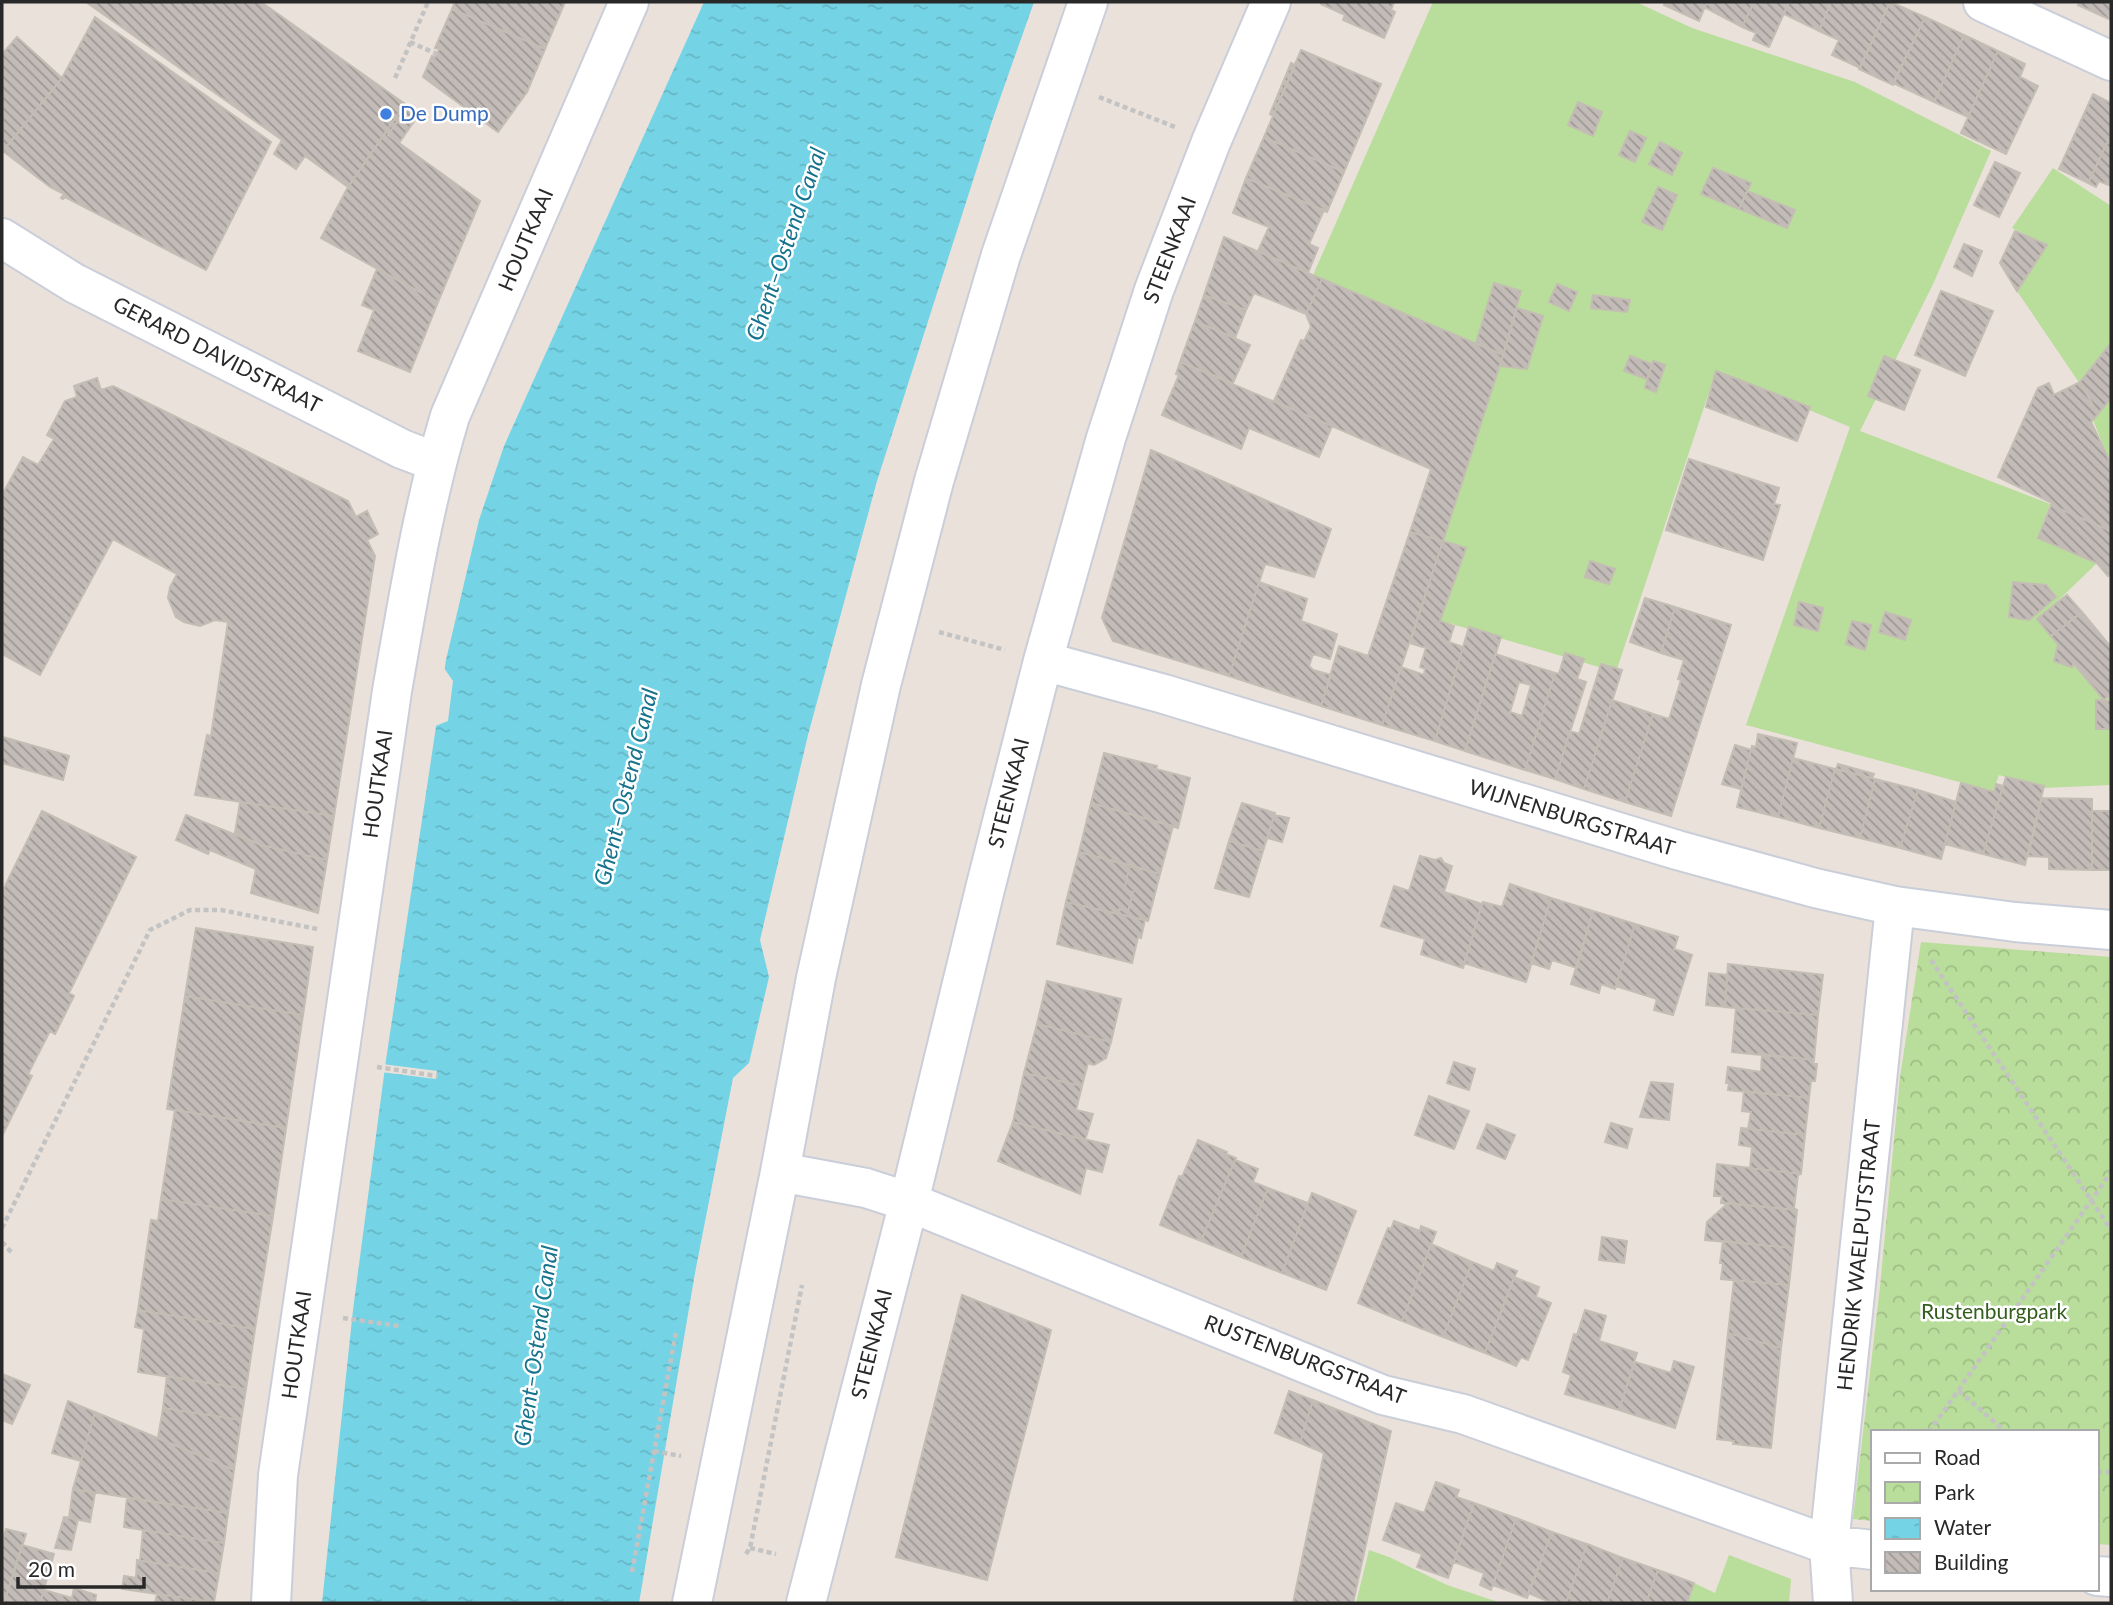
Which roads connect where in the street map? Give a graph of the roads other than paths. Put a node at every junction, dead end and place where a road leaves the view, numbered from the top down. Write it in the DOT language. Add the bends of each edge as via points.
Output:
graph roads {
  1 [pos="629,2"];
  2 [pos="1088,2"];
  3 [pos="1271,2"];
  4 [pos="1983,2"];
  5 [pos="2111,61"];
  6 [pos="2,238"];
  7 [pos="436,462"];
  8 [pos="1043,661"];
  9 [pos="1895,906"];
  10 [pos="2111,930"];
  11 [pos="780,1172"];
  12 [pos="909,1202"];
  13 [pos="1829,1545"];
  14 [pos="1871,1550"];
  15 [pos="271,1603"];
  16 [pos="692,1603"];
  17 [pos="806,1603"];
  18 [pos="1833,1603"];
  1 -- 7 [label="street, HOUTKAAI" via="450,416"];
  2 -- 11 [label="street" via="1001,255 934,481 881,685 816,978"];
  3 -- 8 [label="street, STEENKAAI" via="1154,290 1106,438"];
  4 -- 5 [label="street"];
  6 -- 7 [label="street, GERARD DAVIDSTRAAT" via="74,283"];
  7 -- 15 [label="street, HOUTKAAI" via="392,691 278,1475"];
  8 -- 9 [label="street, WIJNENBURGSTRAAT" via="1677,850"];
  8 -- 12 [label="street, STEENKAAI"];
  9 -- 10 [label="street, WIJNENBURGSTRAAT"];
  9 -- 13 [label="street, HENDRIK WAELPUTSTRAAT"];
  11 -- 12 [label="street, RUSTENBURGSTRAAT" via="866,1188"];
  11 -- 16 [label="street"];
  12 -- 13 [label="street, RUSTENBURGSTRAAT" via="1383,1395 1463,1414"];
  12 -- 17 [label="street, STEENKAAI"];
  13 -- 14 [label="street, RUSTENBURGSTRAAT"];
  13 -- 18 [label="street, HENDRIK WAELPUTSTRAAT"];
}
